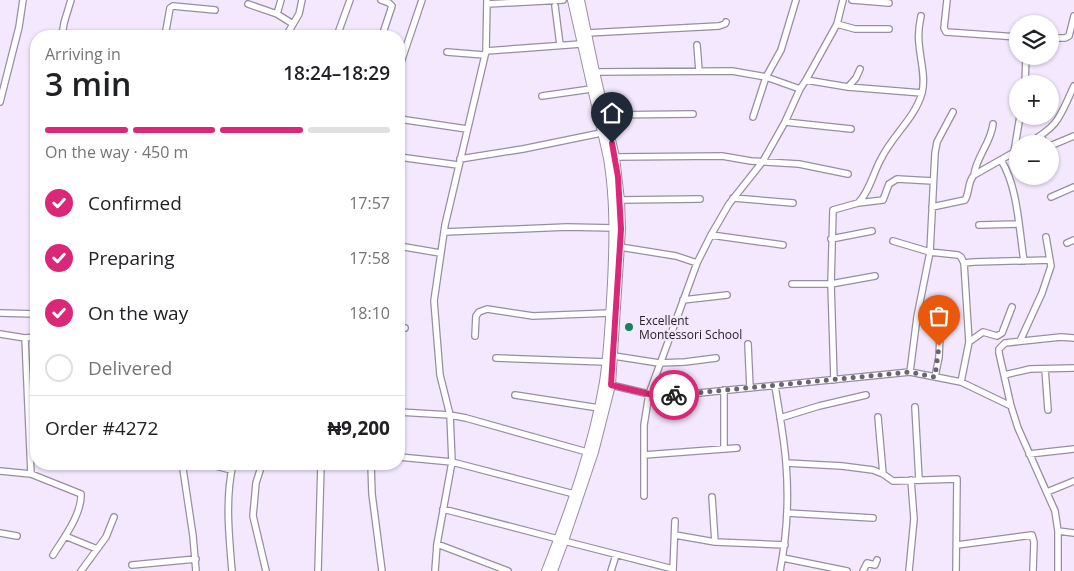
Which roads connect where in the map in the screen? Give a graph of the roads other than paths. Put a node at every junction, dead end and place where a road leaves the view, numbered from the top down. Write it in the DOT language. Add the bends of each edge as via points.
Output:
graph roads {
  1 [pos="23,0"];
  2 [pos="72,0"];
  3 [pos="281,0"];
  4 [pos="302,0"];
  5 [pos="350,0"];
  6 [pos="381,0"];
  7 [pos="422,0"];
  8 [pos="563,0"];
  9 [pos="572,0"];
  10 [pos="580,0"];
  11 [pos="796,0"];
  12 [pos="844,0"];
  13 [pos="852,0"];
  14 [pos="947,0"];
  15 [pos="487,2"];
  16 [pos="889,3"];
  17 [pos="248,4"];
  18 [pos="555,6"];
  19 [pos="215,10"];
  20 [pos="278,14"];
  21 [pos="921,16"];
  22 [pos="1074,16"];
  23 [pos="726,22"];
  24 [pos="293,24"];
  25 [pos="837,24"];
  26 [pos="889,29"];
  27 [pos="1073,29"];
  28 [pos="63,30"];
  29 [pos="166,30"];
  30 [pos="290,30"];
  31 [pos="339,30"];
  32 [pos="384,30"];
  33 [pos="587,33"];
  34 [pos="1009,36"];
  35 [pos="1059,38"];
  36 [pos="581,44"];
  37 [pos="560,45"];
  38 [pos="697,45"];
  39 [pos="405,50"];
  40 [pos="447,52"];
  41 [pos="485,53"];
  42 [pos="860,69"];
  43 [pos="699,71"];
  44 [pos="594,72"];
  45 [pos="766,76"];
  46 [pos="806,80"];
  47 [pos="1074,86"];
  48 [pos="848,87"];
  49 [pos="591,89"];
  50 [pos="800,89"];
  51 [pos="922,93"];
  52 [pos="542,96"];
  53 [pos="0,102"];
  54 [pos="953,112"];
  55 [pos="693,114"];
  56 [pos="605,115"];
  57 [pos="753,117"];
  58 [pos="405,120"];
  59 [pos="785,122"];
  60 [pos="993,124"];
  61 [pos="467,129"];
  62 [pos="851,129"];
  63 [pos="601,133"];
  64 [pos="1042,135"];
  65 [pos="1074,136"];
  66 [pos="1059,142"];
  67 [pos="1009,155"];
  68 [pos="615,157"];
  69 [pos="405,158"];
  70 [pos="1001,160"];
  71 [pos="763,161"];
  72 [pos="459,162"];
  73 [pos="848,174"];
  74 [pos="974,175"];
  75 [pos="933,181"];
  76 [pos="1074,187"];
  77 [pos="1051,197"];
  78 [pos="733,198"];
  79 [pos="700,199"];
  80 [pos="620,200"];
  81 [pos="858,203"];
  82 [pos="792,204"];
  83 [pos="932,207"];
  84 [pos="1018,224"];
  85 [pos="979,225"];
  86 [pos="615,228"];
  87 [pos="872,231"];
  88 [pos="444,232"];
  89 [pos="711,235"];
  90 [pos="1046,236"];
  91 [pos="831,239"];
  92 [pos="1074,240"];
  93 [pos="893,242"];
  94 [pos="1067,243"];
  95 [pos="783,245"];
  96 [pos="405,247"];
  97 [pos="620,247"];
  98 [pos="930,252"];
  99 [pos="440,253"];
  100 [pos="1024,260"];
  101 [pos="1050,260"];
  102 [pos="697,263"];
  103 [pos="964,264"];
  104 [pos="875,276"];
  105 [pos="792,284"];
  106 [pos="831,284"];
  107 [pos="727,295"];
  108 [pos="683,300"];
  109 [pos="1012,307"];
  110 [pos="0,313"];
  111 [pos="610,313"];
  112 [pos="30,314"];
  113 [pos="0,334"];
  114 [pos="940,335"];
  115 [pos="475,336"];
  116 [pos="25,338"];
  117 [pos="30,338"];
  118 [pos="1074,338"];
  119 [pos="1020,341"];
  120 [pos="969,342"];
  121 [pos="748,344"];
  122 [pos="614,356"];
  123 [pos="496,358"];
  124 [pos="716,358"];
  125 [pos="606,362"];
  126 [pos="659,363"];
  127 [pos="1074,368"];
  128 [pos="1045,369"];
  129 [pos="910,372"];
  130 [pos="1004,374"];
  131 [pos="935,377"];
  132 [pos="834,380"];
  133 [pos="961,382"];
  134 [pos="611,385"];
  135 [pos="776,386"];
  136 [pos="28,387"];
  137 [pos="750,388"];
  138 [pos="724,390"];
  139 [pos="649,394"];
  140 [pos="515,395"];
  141 [pos="866,395"];
  142 [pos="30,405"];
  143 [pos="1011,406"];
  144 [pos="915,407"];
  145 [pos="598,408"];
  146 [pos="1048,410"];
  147 [pos="405,412"];
  148 [pos="450,415"];
  149 [pos="878,417"];
  150 [pos="780,418"];
  151 [pos="738,448"];
  152 [pos="724,449"];
  153 [pos="1074,449"];
  154 [pos="588,452"];
  155 [pos="1029,454"];
  156 [pos="644,455"];
  157 [pos="405,458"];
  158 [pos="452,462"];
  159 [pos="786,463"];
  160 [pos="30,470"];
  161 [pos="183,470"];
  162 [pos="232,470"];
  163 [pos="260,470"];
  164 [pos="322,470"];
  165 [pos="370,470"];
  166 [pos="0,471"];
  167 [pos="30,474"];
  168 [pos="883,474"];
  169 [pos="911,480"];
  170 [pos="919,480"];
  171 [pos="1074,481"];
  172 [pos="1047,492"];
  173 [pos="574,494"];
  174 [pos="644,496"];
  175 [pos="712,497"];
  176 [pos="443,508"];
  177 [pos="787,513"];
  178 [pos="114,517"];
  179 [pos="873,518"];
  180 [pos="675,521"];
  181 [pos="1058,531"];
  182 [pos="0,533"];
  183 [pos="1074,533"];
  184 [pos="675,535"];
  185 [pos="17,536"];
  186 [pos="65,536"];
  187 [pos="561,540"];
  188 [pos="715,542"];
  189 [pos="437,544"];
  190 [pos="785,545"];
  191 [pos="957,545"];
  192 [pos="97,549"];
  193 [pos="53,554"];
  194 [pos="616,554"];
  195 [pos="783,558"];
  196 [pos="196,559"];
  197 [pos="877,560"];
  198 [pos="152,563"];
  199 [pos="132,565"];
  200 [pos="673,570"];
  201 [pos="81,571"];
  202 [pos="151,571"];
  203 [pos="196,571"];
  204 [pos="232,571"];
  205 [pos="266,571"];
  206 [pos="318,571"];
  207 [pos="382,571"];
  208 [pos="435,571"];
  209 [pos="508,571"];
  210 [pos="546,571"];
  211 [pos="552,571"];
  212 [pos="612,571"];
  213 [pos="780,571"];
  214 [pos="847,571"];
  215 [pos="863,571"];
  216 [pos="909,571"];
  217 [pos="956,571"];
  218 [pos="1033,571"];
  219 [pos="1058,571"];
  1 -- 53 [label="street"];
  2 -- 28 [label="street"];
  3 -- 20 [label="street"];
  4 -- 24 [label="street"];
  5 -- 31 [label="street"];
  6 -- 32 [label="street" via="392,6"];
  7 -- 39 [label="street"];
  8 -- 15 [label="street"];
  9 -- 36 [label="main road"];
  10 -- 33 [label="main road"];
  11 -- 45 [label="street" via="781,50"];
  12 -- 25 [label="street"];
  13 -- 16 [label="street"];
  14 -- 34 [label="street" via="946,32"];
  15 -- 41 [label="street"];
  17 -- 20 [label="street"];
  18 -- 37 [label="street"];
  19 -- 29 [label="street" via="173,6"];
  20 -- 24 [label="street"];
  21 -- 51 [label="street" via="918,29"];
  22 -- 27 [label="street"];
  23 -- 33 [label="street" via="720,26"];
  24 -- 30 [label="street"];
  25 -- 26 [label="street" via="855,30"];
  25 -- 46 [label="street"];
  27 -- 35 [label="street" via="1069,36"];
  33 -- 44 [label="main road"];
  36 -- 37 [label="street"];
  36 -- 49 [label="main road"];
  37 -- 41 [label="street"];
  38 -- 43 [label="street"];
  40 -- 41 [label="street"];
  41 -- 61 [label="street"];
  42 -- 48 [label="street"];
  43 -- 44 [label="street"];
  43 -- 45 [label="street"];
  44 -- 56 [label="main road"];
  45 -- 50 [label="street"];
  45 -- 57 [label="street"];
  46 -- 48 [label="street"];
  46 -- 50 [label="street"];
  47 -- 64 [label="street" via="1059,120"];
  48 -- 51 [label="street"];
  49 -- 52 [label="street"];
  49 -- 63 [label="main road"];
  50 -- 59 [label="street"];
  51 -- 81 [label="street" via="881,158"];
  54 -- 75 [label="street" via="934,153"];
  55 -- 56 [label="street"];
  56 -- 68 [label="main road"];
  58 -- 61 [label="street"];
  59 -- 62 [label="street"];
  59 -- 71 [label="street"];
  60 -- 74 [label="street" via="988,145"];
  61 -- 72 [label="street"];
  63 -- 72 [label="street"];
  63 -- 86 [label="main road" via="611,178"];
  65 -- 66 [label="street"];
  67 -- 70 [label="street"];
  68 -- 71 [label="street" via="722,156"];
  68 -- 80 [label="main road"];
  69 -- 72 [label="street"];
  70 -- 74 [label="street"];
  70 -- 84 [label="street" via="1012,188"];
  71 -- 73 [label="street"];
  71 -- 78 [label="street"];
  72 -- 88 [label="street"];
  74 -- 83 [label="street" via="965,200"];
  75 -- 81 [label="street" via="897,179 889,184 883,200"];
  75 -- 83 [label="street"];
  76 -- 77 [label="street"];
  78 -- 82 [label="street"];
  78 -- 89 [label="street"];
  79 -- 80 [label="street"];
  80 -- 97 [label="main road"];
  81 -- 91 [label="street" via="832,210"];
  83 -- 98 [label="street"];
  84 -- 85 [label="street"];
  84 -- 100 [label="street"];
  86 -- 88 [label="street"];
  86 -- 111 [label="main road"];
  87 -- 91 [label="street"];
  88 -- 99 [label="street"];
  89 -- 95 [label="street"];
  89 -- 102 [label="street"];
  90 -- 101 [label="street"];
  91 -- 106 [label="street"];
  92 -- 94 [label="street"];
  93 -- 98 [label="street"];
  96 -- 99 [label="street"];
  97 -- 102 [label="street" via="676,256"];
  97 -- 122 [label="main road"];
  98 -- 103 [label="street" via="960,256"];
  98 -- 129 [label="street"];
  99 -- 148 [label="street" via="434,301 440,375"];
  100 -- 101 [label="street"];
  100 -- 103 [label="street"];
  101 -- 119 [label="street" via="1042,293"];
  102 -- 108 [label="street"];
  103 -- 120 [label="street"];
  104 -- 106 [label="street"];
  105 -- 106 [label="street"];
  106 -- 132 [label="street"];
  107 -- 108 [label="street"];
  108 -- 126 [label="street"];
  109 -- 120 [label="street" via="1002,333 998,336 983,332"];
  110 -- 112 [label="street"];
  111 -- 115 [label="street" via="533,316 487,309 476,316"];
  111 -- 125 [label="main road"];
  113 -- 116 [label="street"];
  114 -- 131 [label="street"];
  116 -- 117 [label="street"];
  116 -- 136 [label="street"];
  118 -- 119 [label="street"];
  119 -- 130 [label="street" via="1005,344 999,349"];
  120 -- 133 [label="street"];
  121 -- 137 [label="street"];
  122 -- 126 [label="street"];
  122 -- 134 [label="main road"];
  123 -- 125 [label="street"];
  124 -- 126 [label="street"];
  125 -- 145 [label="main road"];
  126 -- 139 [label="street"];
  127 -- 128 [label="street"];
  128 -- 130 [label="street"];
  128 -- 146 [label="street"];
  129 -- 131 [label="street"];
  129 -- 132 [label="street"];
  130 -- 143 [label="street"];
  131 -- 133 [label="street"];
  132 -- 135 [label="street"];
  133 -- 143 [label="street"];
  134 -- 139 [label="street"];
  134 -- 187 [label="main road" via="594,452"];
  135 -- 137 [label="street"];
  135 -- 150 [label="street"];
  136 -- 142 [label="street"];
  137 -- 138 [label="street"];
  138 -- 139 [label="street" via="679,395"];
  138 -- 152 [label="street"];
  139 -- 156 [label="street"];
  140 -- 145 [label="street"];
  141 -- 150 [label="street"];
  143 -- 155 [label="street"];
  144 -- 170 [label="street"];
  145 -- 154 [label="main road"];
  147 -- 148 [label="street"];
  148 -- 154 [label="street"];
  148 -- 158 [label="street"];
  149 -- 168 [label="street"];
  150 -- 159 [label="street"];
  151 -- 152 [label="street"];
  152 -- 156 [label="street"];
  153 -- 155 [label="street"];
  154 -- 173 [label="main road"];
  155 -- 172 [label="street"];
  156 -- 174 [label="street"];
  157 -- 158 [label="street"];
  158 -- 173 [label="street"];
  158 -- 176 [label="street"];
  159 -- 168 [label="street" via="842,466"];
  159 -- 177 [label="street"];
  160 -- 167 [label="street"];
  161 -- 196 [label="street"];
  162 -- 204 [label="street" via="229,524"];
  163 -- 205 [label="street" via="253,516"];
  164 -- 206 [label="street"];
  165 -- 207 [label="street"];
  166 -- 167 [label="street"];
  167 -- 186 [label="street" via="81,494"];
  168 -- 169 [label="street" via="888,480"];
  169 -- 170 [label="street"];
  169 -- 216 [label="street" via="914,519"];
  170 -- 191 [label="street" via="957,479"];
  171 -- 172 [label="street"];
  172 -- 181 [label="street" via="1055,511"];
  173 -- 187 [label="main road"];
  175 -- 188 [label="street"];
  176 -- 187 [label="street"];
  176 -- 189 [label="street"];
  177 -- 179 [label="street"];
  177 -- 190 [label="street"];
  178 -- 192 [label="street"];
  180 -- 184 [label="street"];
  181 -- 183 [label="street"];
  181 -- 219 [label="street"];
  182 -- 185 [label="street"];
  184 -- 188 [label="street"];
  184 -- 200 [label="street"];
  186 -- 192 [label="street"];
  186 -- 193 [label="street"];
  187 -- 194 [label="street"];
  187 -- 210 [label="main road"];
  187 -- 211 [label="main road"];
  188 -- 190 [label="street"];
  189 -- 208 [label="street"];
  189 -- 209 [label="street"];
  190 -- 195 [label="street"];
  191 -- 217 [label="street"];
  191 -- 218 [label="street" via="1032,535"];
  192 -- 201 [label="street"];
  194 -- 200 [label="street"];
  194 -- 212 [label="street"];
  195 -- 213 [label="street"];
  195 -- 214 [label="street"];
  196 -- 198 [label="street"];
  196 -- 203 [label="street"];
  197 -- 215 [label="street" via="875,565 867,562"];
  198 -- 199 [label="street"];
  198 -- 202 [label="street"];
}
